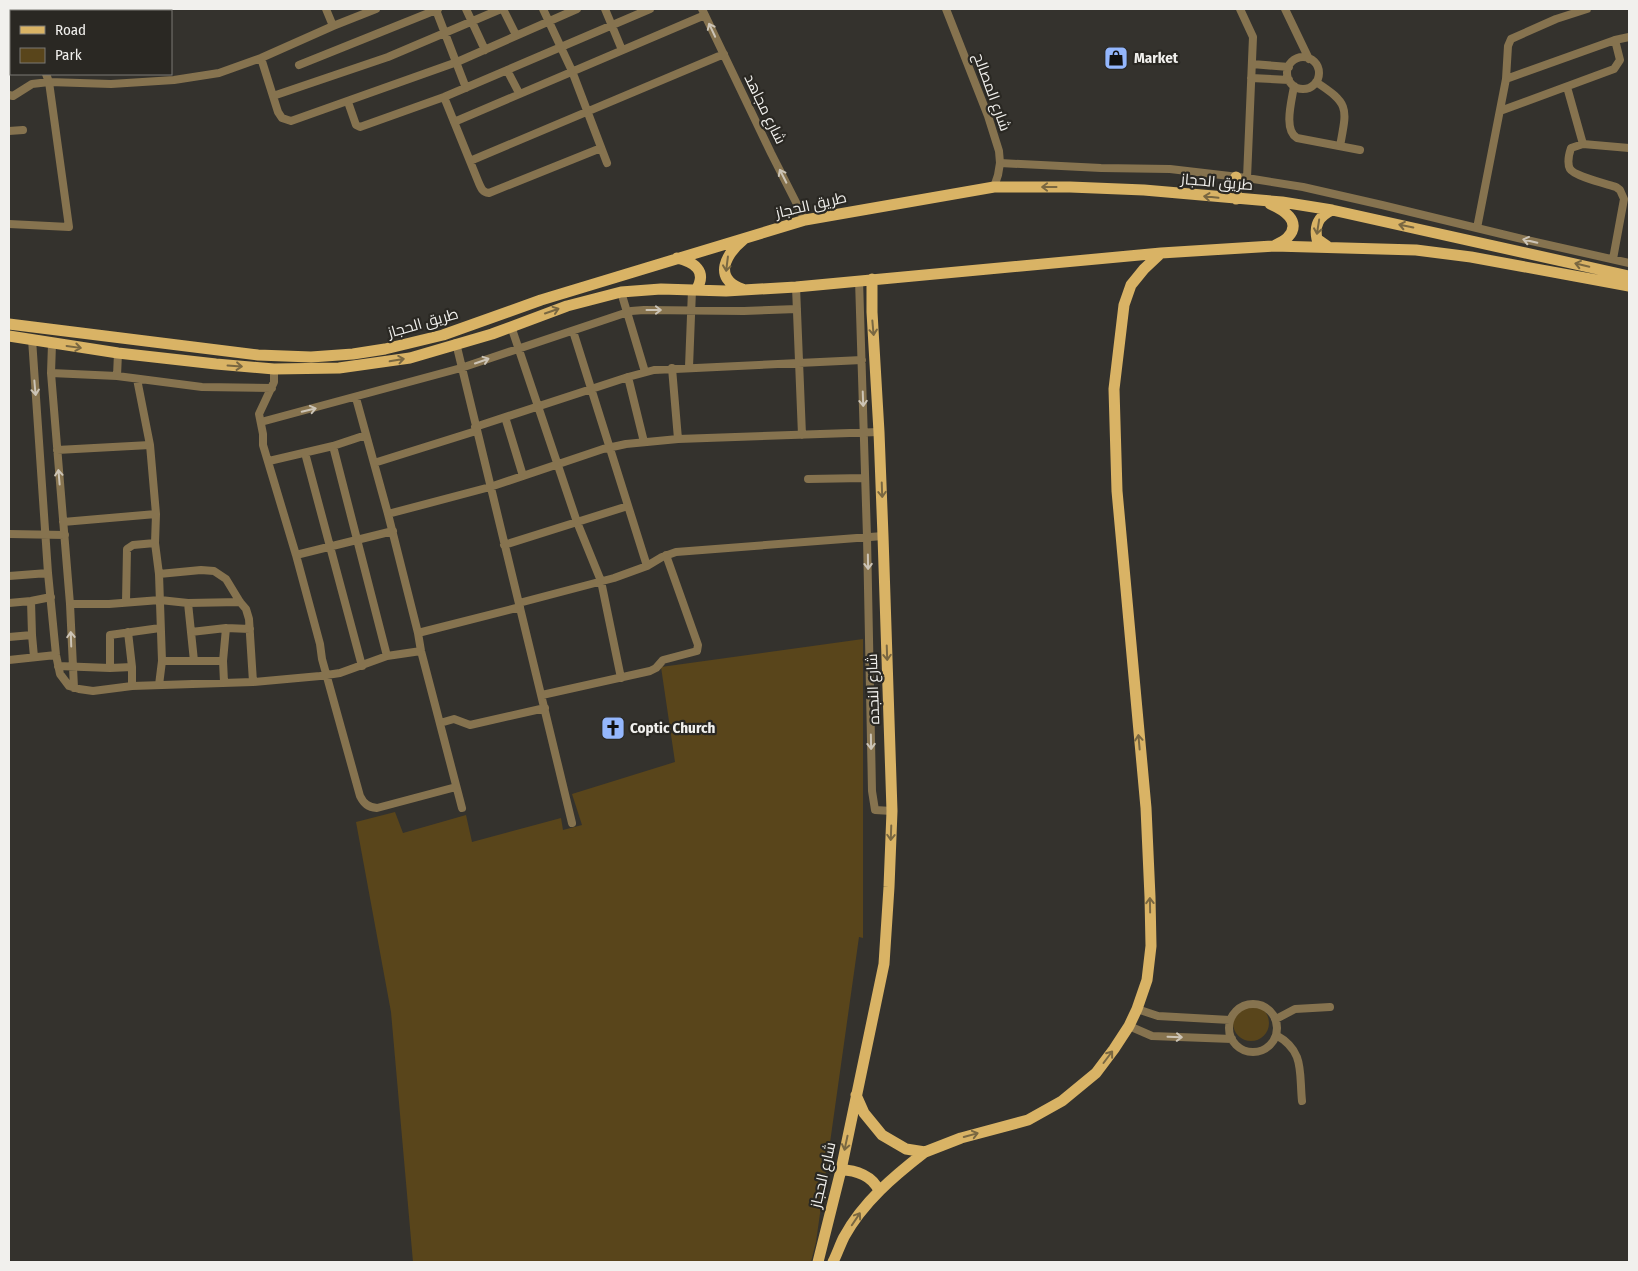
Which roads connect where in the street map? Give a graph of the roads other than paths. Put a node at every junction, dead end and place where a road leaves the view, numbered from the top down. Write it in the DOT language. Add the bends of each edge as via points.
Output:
graph roads {
  1 [pos="326,9"];
  2 [pos="376,9"];
  3 [pos="436,9"];
  4 [pos="466,9"];
  5 [pos="502,9"];
  6 [pos="543,9"];
  7 [pos="577,9"];
  8 [pos="605,9"];
  9 [pos="650,9"];
  10 [pos="946,9"];
  11 [pos="1240,9"];
  12 [pos="1285,9"];
  13 [pos="1587,9"];
  14 [pos="704,12"];
  15 [pos="471,21"];
  16 [pos="549,22"];
  17 [pos="612,25"];
  18 [pos="333,26"];
  19 [pos="446,33"];
  20 [pos="516,35"];
  21 [pos="1629,37"];
  22 [pos="1615,40"];
  23 [pos="560,47"];
  24 [pos="485,50"];
  25 [pos="622,50"];
  26 [pos="724,54"];
  27 [pos="261,58"];
  28 [pos="1309,59"];
  29 [pos="457,62"];
  30 [pos="299,64"];
  31 [pos="1252,64"];
  32 [pos="1289,67"];
  33 [pos="507,70"];
  34 [pos="572,71"];
  35 [pos="48,78"];
  36 [pos="1252,78"];
  37 [pos="1506,79"];
  38 [pos="1316,82"];
  39 [pos="1291,83"];
  40 [pos="1567,87"];
  41 [pos="466,88"];
  42 [pos="519,94"];
  43 [pos="9,95"];
  44 [pos="273,96"];
  45 [pos="444,97"];
  46 [pos="348,102"];
  47 [pos="1500,111"];
  48 [pos="587,112"];
  49 [pos="454,122"];
  50 [pos="23,130"];
  51 [pos="9,131"];
  52 [pos="1583,144"];
  53 [pos="1340,146"];
  54 [pos="601,148"];
  55 [pos="1629,148"];
  56 [pos="1360,150"];
  57 [pos="470,161"];
  58 [pos="607,163"];
  59 [pos="1000,163"];
  60 [pos="1242,178"];
  61 [pos="994,187"];
  62 [pos="1236,199"];
  63 [pos="1263,200"];
  64 [pos="1332,210"];
  65 [pos="1435,218"];
  66 [pos="805,220"];
  67 [pos="9,224"];
  68 [pos="1477,228"];
  69 [pos="1433,232"];
  70 [pos="747,236"];
  71 [pos="1274,246"];
  72 [pos="1327,246"];
  73 [pos="1160,253"];
  74 [pos="676,258"];
  75 [pos="1613,259"];
  76 [pos="1629,263"];
  77 [pos="1629,276"];
  78 [pos="872,279"];
  79 [pos="859,280"];
  80 [pos="1629,286"];
  81 [pos="796,287"];
  82 [pos="694,290"];
  83 [pos="745,290"];
  84 [pos="621,292"];
  85 [pos="797,309"];
  86 [pos="692,310"];
  87 [pos="627,312"];
  88 [pos="9,324"];
  89 [pos="511,326"];
  90 [pos="573,331"];
  91 [pos="9,336"];
  92 [pos="32,340"];
  93 [pos="456,343"];
  94 [pos="52,344"];
  95 [pos="517,349"];
  96 [pos="118,353"];
  97 [pos="862,360"];
  98 [pos="799,363"];
  99 [pos="461,368"];
  100 [pos="672,368"];
  101 [pos="688,368"];
  102 [pos="274,369"];
  103 [pos="645,372"];
  104 [pos="51,373"];
  105 [pos="117,376"];
  106 [pos="628,377"];
  107 [pos="137,379"];
  108 [pos="272,388"];
  109 [pos="592,389"];
  110 [pos="356,398"];
  111 [pos="537,406"];
  112 [pos="505,417"];
  113 [pos="261,422"];
  114 [pos="476,429"];
  115 [pos="879,432"];
  116 [pos="864,433"];
  117 [pos="366,435"];
  118 [pos="802,436"];
  119 [pos="678,439"];
  120 [pos="644,442"];
  121 [pos="150,445"];
  122 [pos="332,446"];
  123 [pos="610,447"];
  124 [pos="57,450"];
  125 [pos="305,453"];
  126 [pos="269,461"];
  127 [pos="374,463"];
  128 [pos="558,465"];
  129 [pos="523,476"];
  130 [pos="866,478"];
  131 [pos="808,479"];
  132 [pos="490,487"];
  133 [pos="628,506"];
  134 [pos="156,514"];
  135 [pos="388,514"];
  136 [pos="64,522"];
  137 [pos="577,522"];
  138 [pos="392,531"];
  139 [pos="9,534"];
  140 [pos="45,535"];
  141 [pos="65,535"];
  142 [pos="883,536"];
  143 [pos="867,537"];
  144 [pos="357,540"];
  145 [pos="155,543"];
  146 [pos="504,544"];
  147 [pos="331,546"];
  148 [pos="296,555"];
  149 [pos="666,555"];
  150 [pos="647,566"];
  151 [pos="48,572"];
  152 [pos="158,574"];
  153 [pos="9,576"];
  154 [pos="601,581"];
  155 [pos="51,597"];
  156 [pos="160,600"];
  157 [pos="31,601"];
  158 [pos="126,602"];
  159 [pos="240,602"];
  160 [pos="9,603"];
  161 [pos="188,603"];
  162 [pos="70,604"];
  163 [pos="519,605"];
  164 [pos="160,628"];
  165 [pos="226,628"];
  166 [pos="250,629"];
  167 [pos="128,632"];
  168 [pos="192,632"];
  169 [pos="418,633"];
  170 [pos="32,635"];
  171 [pos="9,637"];
  172 [pos="421,651"];
  173 [pos="56,655"];
  174 [pos="388,656"];
  175 [pos="34,657"];
  176 [pos="9,660"];
  177 [pos="162,660"];
  178 [pos="194,661"];
  179 [pos="223,661"];
  180 [pos="72,665"];
  181 [pos="58,666"];
  182 [pos="362,666"];
  183 [pos="132,667"];
  184 [pos="110,668"];
  185 [pos="326,676"];
  186 [pos="621,678"];
  187 [pos="224,682"];
  188 [pos="253,682"];
  189 [pos="159,684"];
  190 [pos="132,686"];
  191 [pos="74,688"];
  192 [pos="542,696"];
  193 [pos="545,708"];
  194 [pos="440,723"];
  195 [pos="456,786"];
  196 [pos="462,808"];
  197 [pos="892,811"];
  198 [pos="572,822"];
  199 [pos="1330,1007"];
  200 [pos="1137,1008"];
  201 [pos="1276,1019"];
  202 [pos="1230,1020"];
  203 [pos="1129,1026"];
  204 [pos="1276,1035"];
  205 [pos="1232,1039"];
  206 [pos="856,1095"];
  207 [pos="1302,1101"];
  208 [pos="925,1152"];
  209 [pos="840,1170"];
  210 [pos="879,1191"];
  211 [pos="818,1262"];
  212 [pos="833,1262"];
  1 -- 18 [label="street"];
  2 -- 18 [label="street"];
  3 -- 19 [label="street"];
  3 -- 30 [label="street"];
  4 -- 15 [label="street"];
  5 -- 15 [label="street"];
  5 -- 20 [label="street"];
  6 -- 16 [label="street"];
  7 -- 16 [label="street"];
  8 -- 17 [label="street"];
  9 -- 17 [label="street"];
  10 -- 59 [label="street, شارع المصالح" via="988,116"];
  11 -- 31 [label="street" via="1253,37"];
  12 -- 28 [label="street"];
  13 -- 37 [label="street" via="1511,39"];
  14 -- 25 [label="street"];
  26 -- 14 [label="street, شارع مجاهد, one-way"];
  15 -- 19 [label="street"];
  15 -- 24 [label="street"];
  16 -- 20 [label="street"];
  16 -- 23 [label="street"];
  17 -- 23 [label="street"];
  17 -- 25 [label="street"];
  18 -- 27 [label="street"];
  19 -- 29 [label="street"];
  19 -- 44 [label="street" via="388,57"];
  20 -- 24 [label="street"];
  21 -- 22 [label="street"];
  22 -- 37 [label="street"];
  22 -- 40 [label="street" via="1620,60 1614,69"];
  23 -- 33 [label="street"];
  23 -- 34 [label="street"];
  24 -- 29 [label="street"];
  25 -- 34 [label="street"];
  26 -- 48 [label="street"];
  66 -- 26 [label="street, شارع مجاهد, one-way"];
  27 -- 35 [label="street" via="219,73 174,80 111,84"];
  27 -- 44 [label="street"];
  28 -- 32 [label="street" via="1297,59"];
  28 -- 38 [label="street" via="1318,67"];
  29 -- 41 [label="street"];
  29 -- 46 [label="street"];
  31 -- 32 [label="street"];
  31 -- 36 [label="street"];
  32 -- 39 [label="street" via="1287,72"];
  33 -- 41 [label="street"];
  33 -- 42 [label="street"];
  34 -- 42 [label="street"];
  34 -- 48 [label="street"];
  35 -- 43 [label="street" via="13,96"];
  35 -- 67 [label="street" via="69,227"];
  36 -- 39 [label="street"];
  36 -- 60 [label="street"];
  37 -- 47 [label="street"];
  38 -- 39 [label="street" via="1306,89"];
  38 -- 53 [label="street" via="1335,94 1344,107"];
  39 -- 53 [label="street" via="1289,124 1292,134 1297,138"];
  40 -- 47 [label="street"];
  40 -- 52 [label="street"];
  41 -- 45 [label="street"];
  42 -- 49 [label="street"];
  44 -- 46 [label="street" via="282,118 291,122"];
  45 -- 46 [label="street" via="360,127 356,125"];
  45 -- 49 [label="street"];
  47 -- 68 [label="street"];
  48 -- 54 [label="street"];
  48 -- 57 [label="street"];
  49 -- 57 [label="street"];
  50 -- 51 [label="street"];
  52 -- 55 [label="street"];
  52 -- 75 [label="street" via="1571,148 1571,171 1616,187 1624,198"];
  53 -- 56 [label="street"];
  54 -- 57 [label="street" via="490,193 482,190"];
  54 -- 58 [label="street"];
  59 -- 60 [label="street" via="1170,169"];
  59 -- 61 [label="street, شارع المصالح"];
  60 -- 62 [label="main road"];
  60 -- 65 [label="street" via="1312,189"];
  62 -- 61 [label="main road, طريق الحجاز, one-way" via="1126,189"];
  61 -- 66 [label="main road, طريق الحجاز"];
  62 -- 63 [label="main road, طريق الحجاز"];
  63 -- 64 [label="main road, طريق الحجاز"];
  63 -- 71 [label="main road" via="1286,211 1291,217 1292,231"];
  69 -- 64 [label="main road, طريق الحجاز, one-way"];
  64 -- 72 [label="main road, one-way" via="1320,218 1316,232 1317,240"];
  65 -- 68 [label="street"];
  65 -- 69 [label="street"];
  66 -- 70 [label="main road, طريق الحجاز"];
  75 -- 68 [label="street, one-way"];
  77 -- 69 [label="main road, طريق الحجاز, one-way"];
  70 -- 74 [label="main road, طريق الحجاز"];
  70 -- 83 [label="main road, one-way" via="731,250 725,267 730,284"];
  71 -- 72 [label="main road, طريق الحجاز"];
  71 -- 73 [label="main road, طريق الحجاز"];
  72 -- 80 [label="main road, طريق الحجاز" via="1416,250 1471,257"];
  73 -- 78 [label="main road, طريق الحجاز"];
  200 -- 73 [label="main road, one-way" via="1147,980 1151,946 1150,897 1146,808 1117,491 1114,389 1124,305 1131,285"];
  74 -- 82 [label="main road" via="689,261 700,273 701,282"];
  74 -- 88 [label="main road, طريق الحجاز" via="443,335 353,354 311,357 258,355"];
  75 -- 76 [label="street"];
  78 -- 79 [label="main road, طريق الحجاز"];
  78 -- 115 [label="main road, شارع النجده, one-way"];
  79 -- 81 [label="main road, طريق الحجاز"];
  79 -- 97 [label="street"];
  81 -- 83 [label="main road, طريق الحجاز"];
  81 -- 85 [label="street"];
  82 -- 83 [label="main road, طريق الحجاز"];
  82 -- 84 [label="main road, طريق الحجاز"];
  82 -- 86 [label="street"];
  84 -- 87 [label="street"];
  89 -- 84 [label="main road, طريق الحجاز, one-way" via="567,306"];
  85 -- 86 [label="street"];
  85 -- 98 [label="street"];
  87 -- 86 [label="street, one-way"];
  86 -- 101 [label="street"];
  87 -- 90 [label="street"];
  87 -- 103 [label="street"];
  89 -- 93 [label="main road, طريق الحجاز"];
  89 -- 95 [label="street"];
  90 -- 95 [label="street"];
  90 -- 109 [label="street"];
  91 -- 92 [label="main road, طريق الحجاز"];
  92 -- 94 [label="main road, طريق الحجاز"];
  92 -- 140 [label="street, one-way"];
  93 -- 99 [label="street"];
  102 -- 93 [label="main road, طريق الحجاز, one-way" via="339,368 384,363"];
  94 -- 96 [label="main road, طريق الحجاز, one-way"];
  94 -- 104 [label="street"];
  99 -- 95 [label="street, one-way"];
  95 -- 111 [label="street"];
  96 -- 102 [label="main road, طريق الحجاز, one-way"];
  96 -- 105 [label="street"];
  97 -- 98 [label="street"];
  97 -- 116 [label="street, one-way"];
  98 -- 101 [label="street"];
  98 -- 118 [label="street"];
  99 -- 110 [label="street"];
  99 -- 114 [label="street"];
  100 -- 101 [label="street"];
  100 -- 103 [label="street"];
  100 -- 119 [label="street"];
  102 -- 108 [label="street"];
  103 -- 106 [label="street"];
  104 -- 105 [label="street"];
  104 -- 124 [label="street"];
  105 -- 107 [label="street"];
  106 -- 109 [label="street"];
  106 -- 120 [label="street"];
  107 -- 108 [label="street" via="209,387"];
  107 -- 121 [label="street"];
  108 -- 113 [label="street" via="259,414"];
  109 -- 111 [label="street"];
  109 -- 123 [label="street"];
  113 -- 110 [label="street, one-way"];
  110 -- 117 [label="street"];
  111 -- 112 [label="street"];
  111 -- 128 [label="street"];
  112 -- 114 [label="street"];
  112 -- 129 [label="street"];
  113 -- 126 [label="street" via="263,445"];
  114 -- 127 [label="street"];
  114 -- 132 [label="street"];
  115 -- 116 [label="street"];
  115 -- 142 [label="main road, شارع النجده, one-way"];
  116 -- 118 [label="street"];
  116 -- 130 [label="street"];
  117 -- 122 [label="street"];
  117 -- 127 [label="street"];
  118 -- 119 [label="street"];
  119 -- 120 [label="street"];
  120 -- 123 [label="street"];
  121 -- 124 [label="street"];
  121 -- 134 [label="street"];
  122 -- 125 [label="street"];
  122 -- 144 [label="street"];
  123 -- 128 [label="street"];
  123 -- 133 [label="street"];
  136 -- 124 [label="street, one-way"];
  125 -- 126 [label="street"];
  125 -- 147 [label="street"];
  126 -- 148 [label="street"];
  127 -- 135 [label="street"];
  128 -- 129 [label="street"];
  128 -- 137 [label="street"];
  129 -- 132 [label="street"];
  130 -- 131 [label="street"];
  130 -- 143 [label="street"];
  132 -- 135 [label="street"];
  132 -- 146 [label="street"];
  133 -- 137 [label="street"];
  133 -- 150 [label="street"];
  134 -- 136 [label="street"];
  134 -- 145 [label="street"];
  135 -- 138 [label="street"];
  136 -- 141 [label="street"];
  137 -- 146 [label="street"];
  137 -- 154 [label="street"];
  138 -- 144 [label="street"];
  138 -- 169 [label="street"];
  139 -- 140 [label="street"];
  140 -- 141 [label="street"];
  140 -- 151 [label="street"];
  141 -- 162 [label="street"];
  142 -- 143 [label="street"];
  142 -- 197 [label="main road, شارع النجده, one-way"];
  143 -- 149 [label="street" via="681,551"];
  143 -- 197 [label="street, one-way" via="872,791 875,810"];
  144 -- 147 [label="street"];
  144 -- 174 [label="street"];
  145 -- 152 [label="street"];
  145 -- 158 [label="street" via="132,545 127,549"];
  146 -- 163 [label="street"];
  147 -- 148 [label="street"];
  147 -- 182 [label="street"];
  148 -- 185 [label="street"];
  149 -- 150 [label="street"];
  149 -- 186 [label="street" via="698,650 664,660 652,670"];
  150 -- 154 [label="street"];
  151 -- 153 [label="street"];
  151 -- 155 [label="street"];
  152 -- 156 [label="street"];
  152 -- 159 [label="street" via="214,571 226,579"];
  154 -- 163 [label="street"];
  154 -- 186 [label="street"];
  155 -- 157 [label="street"];
  155 -- 173 [label="street"];
  156 -- 158 [label="street"];
  156 -- 161 [label="street"];
  156 -- 164 [label="street"];
  157 -- 160 [label="street"];
  157 -- 170 [label="street"];
  158 -- 162 [label="street"];
  159 -- 161 [label="street"];
  159 -- 166 [label="street" via="250,619"];
  161 -- 168 [label="street"];
  180 -- 162 [label="street, one-way"];
  163 -- 169 [label="street"];
  163 -- 192 [label="street"];
  164 -- 167 [label="street"];
  164 -- 177 [label="street"];
  165 -- 166 [label="street"];
  165 -- 168 [label="street"];
  165 -- 179 [label="street"];
  166 -- 188 [label="street"];
  167 -- 183 [label="street"];
  167 -- 184 [label="street" via="110,635"];
  168 -- 178 [label="street"];
  169 -- 172 [label="street"];
  170 -- 171 [label="street"];
  170 -- 175 [label="street"];
  172 -- 174 [label="street"];
  172 -- 194 [label="street"];
  173 -- 175 [label="street"];
  173 -- 181 [label="street"];
  174 -- 182 [label="street"];
  175 -- 176 [label="street"];
  177 -- 178 [label="street"];
  177 -- 189 [label="street"];
  178 -- 179 [label="street"];
  179 -- 187 [label="street"];
  180 -- 181 [label="street"];
  180 -- 184 [label="street"];
  180 -- 191 [label="street"];
  181 -- 191 [label="street" via="62,678"];
  182 -- 185 [label="street"];
  183 -- 184 [label="street"];
  183 -- 190 [label="street"];
  185 -- 188 [label="street"];
  185 -- 195 [label="street" via="364,804 377,808"];
  186 -- 192 [label="street"];
  187 -- 188 [label="street"];
  187 -- 189 [label="street"];
  189 -- 190 [label="street"];
  190 -- 191 [label="street" via="93,691"];
  192 -- 193 [label="street"];
  193 -- 194 [label="street" via="470,724 454,720"];
  193 -- 198 [label="street"];
  194 -- 195 [label="street"];
  195 -- 196 [label="street"];
  197 -- 206 [label="main road, شارع النجده, one-way" via="884,964"];
  199 -- 201 [label="street" via="1295,1010"];
  200 -- 202 [label="street" via="1158,1016"];
  200 -- 203 [label="main road"];
  201 -- 202 [label="street" via="1265,1007 1249,1004 1241,1007"];
  201 -- 204 [label="street"];
  202 -- 205 [label="street"];
  203 -- 205 [label="street, one-way" via="1152,1036"];
  208 -- 203 [label="main road, one-way" via="961,1138 1028,1120 1062,1101 1096,1073"];
  204 -- 205 [label="street" via="1266,1048 1251,1052 1243,1050"];
  204 -- 207 [label="street" via="1298,1056"];
  206 -- 208 [label="main road" via="864,1113 882,1135 906,1149"];
  206 -- 209 [label="main road, شارع الحجاز, one-way"];
  208 -- 210 [label="main road"];
  209 -- 210 [label="main road" via="864,1175"];
  209 -- 211 [label="main road, شارع الحجاز"];
  212 -- 210 [label="main road, one-way" via="844,1236"];
}
